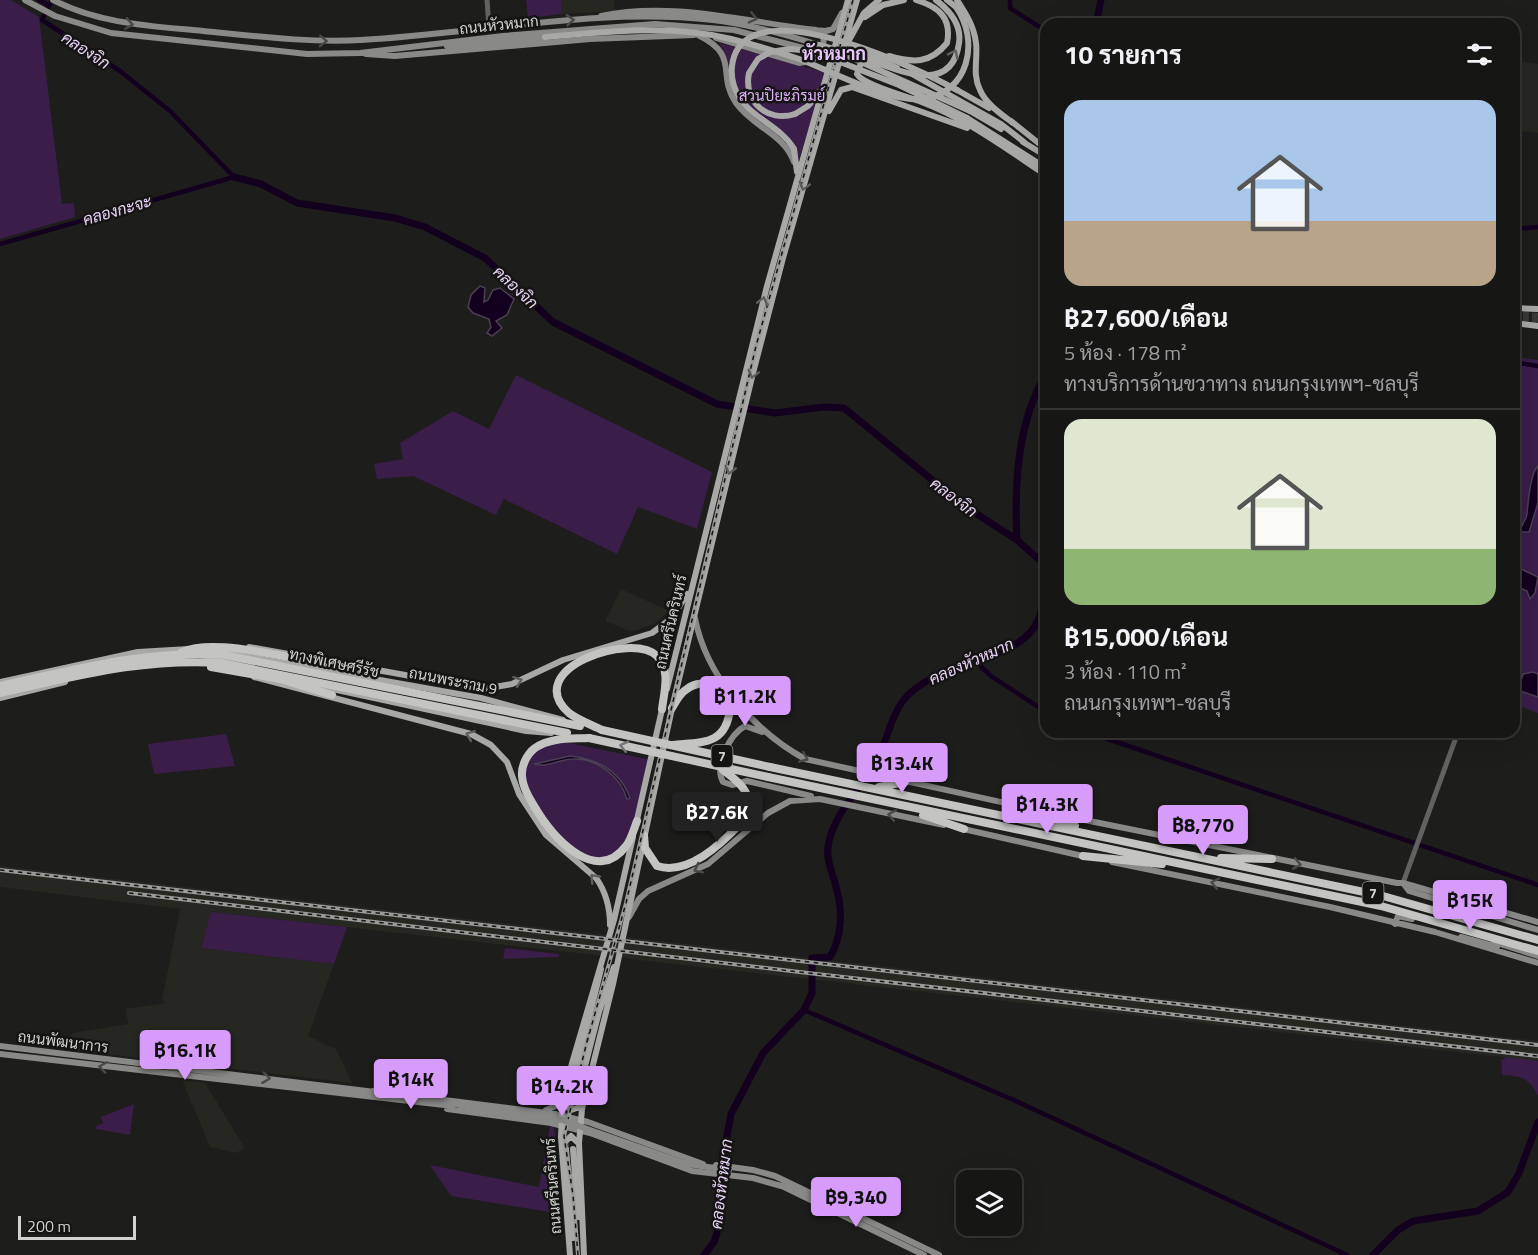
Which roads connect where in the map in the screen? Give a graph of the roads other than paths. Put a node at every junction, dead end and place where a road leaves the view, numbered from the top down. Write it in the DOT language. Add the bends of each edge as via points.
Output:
graph roads {
  1 [pos="25,0"];
  2 [pos="53,0"];
  3 [pos="487,0"];
  4 [pos="857,0"];
  5 [pos="879,0"];
  6 [pos="904,0"];
  7 [pos="916,0"];
  8 [pos="936,0"];
  9 [pos="947,0"];
  10 [pos="848,1"];
  11 [pos="957,4"];
  12 [pos="592,19"];
  13 [pos="673,21"];
  14 [pos="489,27"];
  15 [pos="816,30"];
  16 [pos="855,30"];
  17 [pos="202,31"];
  18 [pos="221,33"];
  19 [pos="698,35"];
  20 [pos="197,43"];
  21 [pos="819,45"];
  22 [pos="220,46"];
  23 [pos="407,47"];
  24 [pos="844,49"];
  25 [pos="812,51"];
  26 [pos="874,51"];
  27 [pos="360,53"];
  28 [pos="823,87"];
  29 [pos="969,115"];
  30 [pos="1013,123"];
  31 [pos="820,129"];
  32 [pos="994,142"];
  33 [pos="1024,142"];
  34 [pos="1040,144"];
  35 [pos="1040,152"];
  36 [pos="1040,164"];
  37 [pos="797,168"];
  38 [pos="1040,171"];
  39 [pos="796,184"];
  40 [pos="1520,308"];
  41 [pos="1538,309"];
  42 [pos="1520,324"];
  43 [pos="1538,326"];
  44 [pos="695,572"];
  45 [pos="695,618"];
  46 [pos="192,649"];
  47 [pos="178,653"];
  48 [pos="183,661"];
  49 [pos="312,663"];
  50 [pos="217,666"];
  51 [pos="371,670"];
  52 [pos="0,684"];
  53 [pos="309,684"];
  54 [pos="0,695"];
  55 [pos="332,695"];
  56 [pos="672,708"];
  57 [pos="662,709"];
  58 [pos="580,726"];
  59 [pos="602,730"];
  60 [pos="567,733"];
  61 [pos="766,734"];
  62 [pos="589,738"];
  63 [pos="1456,738"];
  64 [pos="673,745"];
  65 [pos="720,767"];
  66 [pos="905,782"];
  67 [pos="874,788"];
  68 [pos="820,799"];
  69 [pos="893,804"];
  70 [pos="1014,806"];
  71 [pos="637,821"];
  72 [pos="964,829"];
  73 [pos="645,835"];
  74 [pos="1108,837"];
  75 [pos="1083,856"];
  76 [pos="1204,858"];
  77 [pos="1272,859"];
  78 [pos="1202,868"];
  79 [pos="1403,883"];
  80 [pos="1411,885"];
  81 [pos="1413,892"];
  82 [pos="1446,898"];
  83 [pos="1463,900"];
  84 [pos="614,920"];
  85 [pos="1538,922"];
  86 [pos="1395,924"];
  87 [pos="1538,928"];
  88 [pos="609,932"];
  89 [pos="1435,932"];
  90 [pos="623,934"];
  91 [pos="1538,940"];
  92 [pos="1538,951"];
  93 [pos="618,959"];
  94 [pos="1538,960"];
  95 [pos="0,1046"];
  96 [pos="0,1054"];
  97 [pos="371,1094"];
  98 [pos="568,1098"];
  99 [pos="584,1100"];
  100 [pos="514,1108"];
  101 [pos="539,1111"];
  102 [pos="561,1115"];
  103 [pos="514,1118"];
  104 [pos="580,1120"];
  105 [pos="551,1123"];
  106 [pos="561,1126"];
  107 [pos="579,1130"];
  108 [pos="614,1132"];
  109 [pos="590,1133"];
  110 [pos="561,1137"];
  111 [pos="612,1142"];
  112 [pos="572,1146"];
  113 [pos="728,1171"];
  114 [pos="784,1184"];
  115 [pos="572,1255"];
  116 [pos="583,1255"];
  117 [pos="924,1255"];
  118 [pos="939,1255"];
  1 -- 20 [label="main road, ถนนหัวหมาก" via="55,16 111,33"];
  2 -- 17 [label="main road, ถนนหัวหมาก, one-way" via="126,24"];
  3 -- 14 [label="street"];
  4 -- 24 [label="main road, ถนนศรีนครินทร์"];
  5 -- 16 [label="main road" via="864,13"];
  6 -- 16 [label="main road" via="875,9"];
  7 -- 26 [label="main road, bridge" via="942,12 948,21 947,43 940,52 914,62"];
  21 -- 8 [label="main road, one-way, bridge" via="910,75 940,72 955,56 959,42 953,17"];
  9 -- 11 [label="main road"];
  10 -- 15 [label="main road" via="833,29"];
  10 -- 28 [label="main road, ถนนศรีนครินทร์"];
  11 -- 23 [label="main road, bridge" via="970,41 966,67 950,87 925,99 892,95 799,59 711,34 646,30"];
  11 -- 30 [label="main road" via="969,18 974,34 974,65 980,90 986,101"];
  12 -- 13 [label="main road, ถนนหัวหมาก"];
  14 -- 12 [label="main road, ถนนหัวหมาก, one-way"];
  12 -- 15 [label="main road, one-way" via="636,9 679,8"];
  13 -- 21 [label="main road, ถนนหัวหมาก, bridge" via="756,27"];
  13 -- 23 [label="main road, ถนนหัวหมาก"];
  13 -- 25 [label="main road, ถนนหัวหมาก, bridge" via="734,30"];
  18 -- 14 [label="main road, ถนนหัวหมาก, one-way" via="342,41"];
  15 -- 19 [label="main road" via="823,35 824,46 810,62 799,63"];
  16 -- 24 [label="main road"];
  17 -- 18 [label="main road, ถนนหัวหมาก"];
  17 -- 20 [label="main road" via="205,39"];
  18 -- 22 [label="main road" via="217,40"];
  19 -- 27 [label="main road" via="614,37 395,56"];
  19 -- 37 [label="main road" via="723,53 730,89 738,106 786,146"];
  20 -- 22 [label="main road, ถนนหัวหมาก"];
  21 -- 29 [label="main road, ถนนหัวหมาก, bridge" via="901,78"];
  22 -- 27 [label="main road, ถนนหัวหมาก" via="307,54"];
  23 -- 27 [label="main road, ถนนหัวหมาก"];
  24 -- 31 [label="main road, ถนนศรีนครินทร์"];
  25 -- 28 [label="main road, bridge" via="790,49 770,52 758,59 748,75 749,95 761,110 777,116 795,114"];
  25 -- 29 [label="main road, ถนนหัวหมาก, bridge"];
  26 -- 30 [label="main road, bridge" via="957,90"];
  26 -- 37 [label="main road, bridge" via="782,29 758,33 740,45 732,66 739,97 783,135 794,149"];
  28 -- 39 [label="main road, ถนนศรีนครินทร์"];
  29 -- 33 [label="main road"];
  29 -- 36 [label="main road"];
  30 -- 34 [label="main road"];
  31 -- 32 [label="main road" via="837,95 852,87 928,113"];
  31 -- 45 [label="main road, ถนนศรีนครินทร์, one-way" via="774,289"];
  32 -- 33 [label="main road" via="941,111 858,77 862,57 871,56 930,83"];
  32 -- 38 [label="main road"];
  33 -- 35 [label="main road"];
  37 -- 39 [label="main road"];
  44 -- 39 [label="main road, ถนนศรีนครินทร์, one-way"];
  40 -- 41 [label="main road"];
  42 -- 43 [label="main road"];
  51 -- 44 [label="main road, one-way" via="483,689 512,684 563,660 652,633 678,611"];
  44 -- 57 [label="main road, ถนนศรีนครินทร์"];
  45 -- 56 [label="main road, ถนนศรีนครินทร์"];
  45 -- 61 [label="main road" via="710,663"];
  46 -- 49 [label="main road, ถนนพระราม 9"];
  46 -- 51 [label="main road" via="264,648"];
  46 -- 52 [label="main road, ถนนพระราม 9" via="138,652"];
  47 -- 49 [label="highway, bridge" via="194,647"];
  47 -- 52 [label="highway, ทางพิเศษศรีรัช, bridge" via="112,661"];
  47 -- 58 [label="highway, ทางพิเศษศรีรัช, bridge" via="224,655"];
  48 -- 54 [label="highway, ทางพิเศษศรีรัช, bridge" via="121,667"];
  48 -- 55 [label="highway, bridge" via="189,666 234,669 280,679"];
  48 -- 60 [label="highway, ทางพิเศษศรีรัช, bridge" via="254,668"];
  49 -- 51 [label="main road"];
  49 -- 53 [label="main road" via="317,676"];
  49 -- 58 [label="main road, ถนนพระราม 9, bridge" via="529,709"];
  50 -- 53 [label="main road"];
  50 -- 54 [label="main road" via="141,667"];
  88 -- 50 [label="main road, one-way" via="609,910 602,887 546,835 519,794 507,762 491,745 471,734"];
  53 -- 60 [label="main road, bridge" via="526,731"];
  56 -- 64 [label="highway" via="686,689 700,683 716,687 729,703 728,724 719,735 704,742"];
  56 -- 73 [label="main road, ถนนศรีนครินทร์"];
  57 -- 59 [label="highway" via="666,682 663,664 646,649 631,647 578,661 567,668 558,685 561,704 571,714"];
  57 -- 71 [label="main road, ถนนศรีนครินทร์"];
  58 -- 59 [label="highway, ทางพิเศษศรีรัช"];
  59 -- 64 [label="highway, ทางพิเศษศรีรัช / 7, bridge"];
  60 -- 62 [label="highway, ทางพิเศษศรีรัช"];
  61 -- 66 [label="main road, one-way" via="805,759"];
  61 -- 68 [label="main road" via="745,726 732,736 720,773 723,782 732,785 747,781"];
  65 -- 62 [label="highway, ทางพิเศษศรีรัช / 7, one-way, bridge"];
  62 -- 71 [label="highway" via="555,739 534,749 523,766 522,776 530,799 549,829 590,861 612,858 628,845"];
  63 -- 79 [label="street"];
  64 -- 67 [label="highway, 7, bridge"];
  65 -- 69 [label="highway, 7, bridge"];
  65 -- 73 [label="highway, bridge" via="747,793 747,812 716,846 696,860 676,867 657,866 645,848"];
  66 -- 67 [label="highway"];
  66 -- 70 [label="main road"];
  67 -- 74 [label="highway, 7"];
  72 -- 68 [label="main road, one-way"];
  68 -- 90 [label="main road, one-way" via="800,799 778,806 708,864 648,891 631,911"];
  69 -- 72 [label="highway"];
  69 -- 78 [label="highway, 7"];
  70 -- 74 [label="highway"];
  70 -- 77 [label="main road"];
  71 -- 84 [label="main road, ถนนศรีนครินทร์"];
  72 -- 75 [label="main road"];
  73 -- 90 [label="main road, ถนนศรีนครินทร์"];
  74 -- 76 [label="highway, 7"];
  75 -- 78 [label="highway"];
  86 -- 75 [label="main road, one-way"];
  76 -- 77 [label="highway"];
  76 -- 91 [label="highway, 7" via="1383,896"];
  77 -- 79 [label="main road, one-way"];
  78 -- 92 [label="highway, 7" via="1404,912"];
  79 -- 80 [label="main road"];
  79 -- 81 [label="main road"];
  80 -- 81 [label="main road"];
  80 -- 82 [label="main road"];
  81 -- 82 [label="main road"];
  82 -- 83 [label="main road"];
  82 -- 87 [label="main road"];
  83 -- 85 [label="main road"];
  83 -- 87 [label="main road"];
  84 -- 88 [label="main road, ถนนศรีนครินทร์"];
  84 -- 98 [label="main road"];
  86 -- 89 [label="main road"];
  86 -- 94 [label="main road" via="1396,918 1404,916"];
  88 -- 98 [label="main road, ถนนศรีนครินทร์"];
  89 -- 94 [label="main road"];
  89 -- 94 [label="main road"];
  90 -- 93 [label="main road, ถนนศรีนครินทร์"];
  93 -- 98 [label="main road"];
  93 -- 99 [label="main road, ถนนศรีนครินทร์"];
  95 -- 97 [label="main road, ถนนพัฒนาการ, one-way"];
  97 -- 96 [label="main road, ถนนพัฒนาการ, one-way"];
  97 -- 100 [label="main road, ถนนพัฒนาการ"];
  97 -- 103 [label="main road, ถนนพัฒนาการ"];
  97 -- 113 [label="main road, ถนนพัฒนาการ, bridge" via="568,1124 693,1168"];
  98 -- 99 [label="main road" via="566,1108 571,1110 580,1107"];
  98 -- 101 [label="main road"];
  98 -- 102 [label="main road, ถนนศรีนครินทร์"];
  99 -- 104 [label="main road, ถนนศรีนครินทร์"];
  100 -- 101 [label="main road, ถนนพัฒนาการ"];
  100 -- 103 [label="main road"];
  101 -- 102 [label="main road, ถนนพัฒนาการ"];
  102 -- 104 [label="main road, ถนนพัฒนาการ"];
  102 -- 106 [label="main road, ถนนศรีนครินทร์"];
  103 -- 105 [label="main road, ถนนพัฒนาการ"];
  104 -- 107 [label="main road, ถนนศรีนครินทร์"];
  104 -- 108 [label="main road, ถนนพัฒนาการ"];
  105 -- 106 [label="main road, ถนนพัฒนาการ"];
  105 -- 110 [label="main road"];
  106 -- 107 [label="main road, ถนนพัฒนาการ"];
  106 -- 110 [label="main road, ถนนศรีนครินทร์"];
  107 -- 109 [label="main road, ถนนพัฒนาการ"];
  107 -- 112 [label="main road, ถนนศรีนครินทร์"];
  108 -- 111 [label="main road" via="609,1135"];
  108 -- 113 [label="main road, ถนนพัฒนาการ, bridge"];
  109 -- 111 [label="main road, ถนนพัฒนาการ"];
  109 -- 112 [label="main road"];
  110 -- 112 [label="main road, ถนนศรีนครินทร์"];
  111 -- 113 [label="main road, ถนนพัฒนาการ" via="683,1168 714,1175"];
  112 -- 115 [label="main road, ถนนศรีนครินทร์"];
  112 -- 116 [label="main road"];
  113 -- 114 [label="main road, ถนนพัฒนาการ"];
  114 -- 117 [label="main road, ถนนพัฒนาการ"];
  114 -- 118 [label="main road, ถนนพัฒนาการ"];
}
